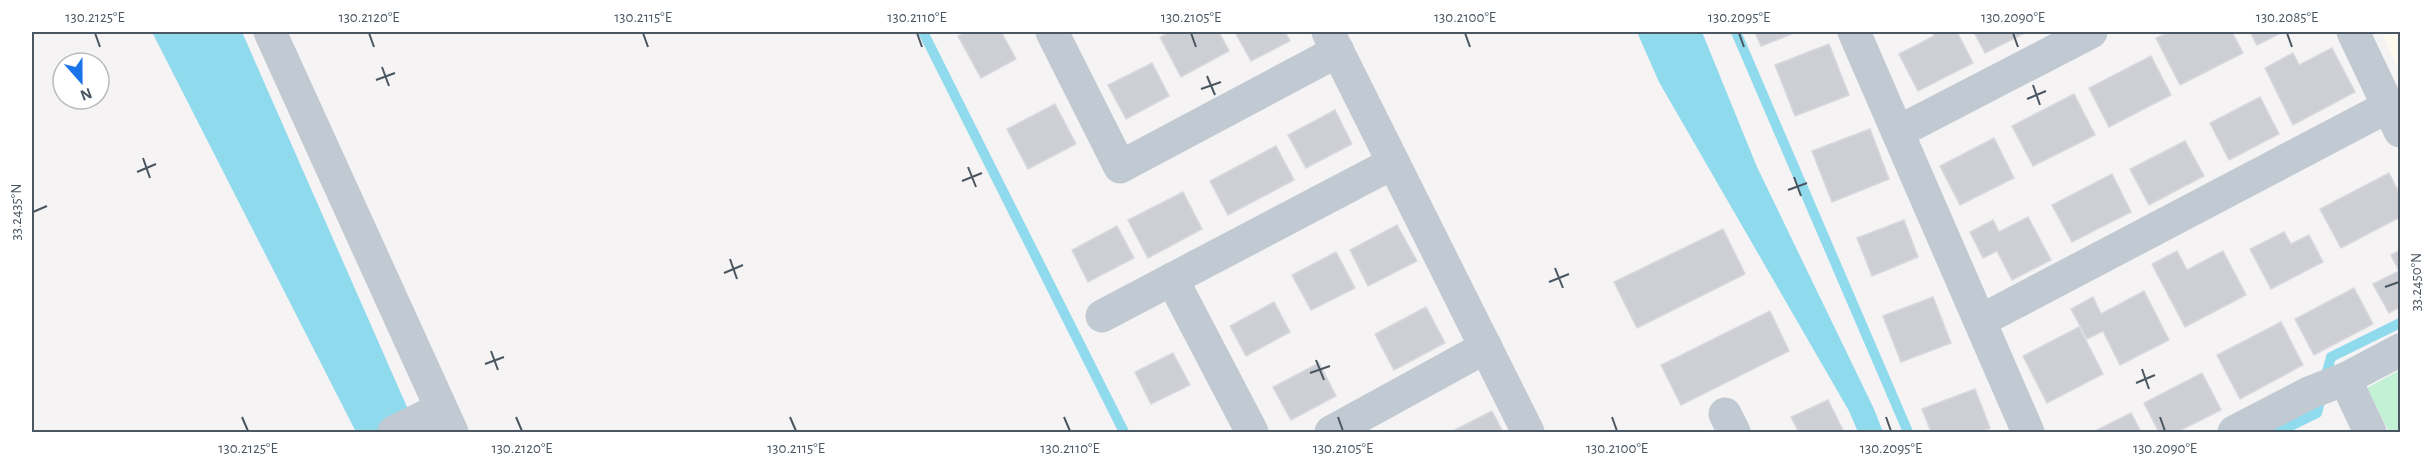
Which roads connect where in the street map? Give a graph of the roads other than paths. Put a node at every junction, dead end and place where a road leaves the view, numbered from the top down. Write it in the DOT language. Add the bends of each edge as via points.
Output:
graph roads {
  1 [pos="270,32"];
  2 [pos="1052,32"];
  3 [pos="1854,32"];
  4 [pos="2091,32"];
  5 [pos="2353,32"];
  6 [pos="1333,41"];
  7 [pos="2395,119"];
  8 [pos="1898,132"];
  9 [pos="1393,163"];
  10 [pos="1172,279"];
  11 [pos="1102,316"];
  12 [pos="1980,321"];
  13 [pos="1486,347"];
  14 [pos="2400,350"];
  15 [pos="2344,380"];
  16 [pos="446,421"];
  17 [pos="394,432"];
  18 [pos="1252,432"];
  19 [pos="1331,432"];
  20 [pos="1528,432"];
  21 [pos="2028,432"];
  22 [pos="2234,432"];
  23 [pos="2370,432"];
  1 -- 16 [label="street"];
  2 -- 6 [label="street" via="1120,167"];
  3 -- 8 [label="street"];
  4 -- 8 [label="street"];
  5 -- 7 [label="street"];
  6 -- 9 [label="street"];
  7 -- 12 [label="street"];
  8 -- 12 [label="street"];
  9 -- 10 [label="street"];
  9 -- 13 [label="street"];
  10 -- 11 [label="street"];
  10 -- 18 [label="street"];
  12 -- 21 [label="street"];
  13 -- 19 [label="street"];
  13 -- 20 [label="street"];
  14 -- 15 [label="street"];
  15 -- 22 [label="street" via="2309,393"];
  15 -- 23 [label="street"];
  16 -- 17 [label="street"];
}
